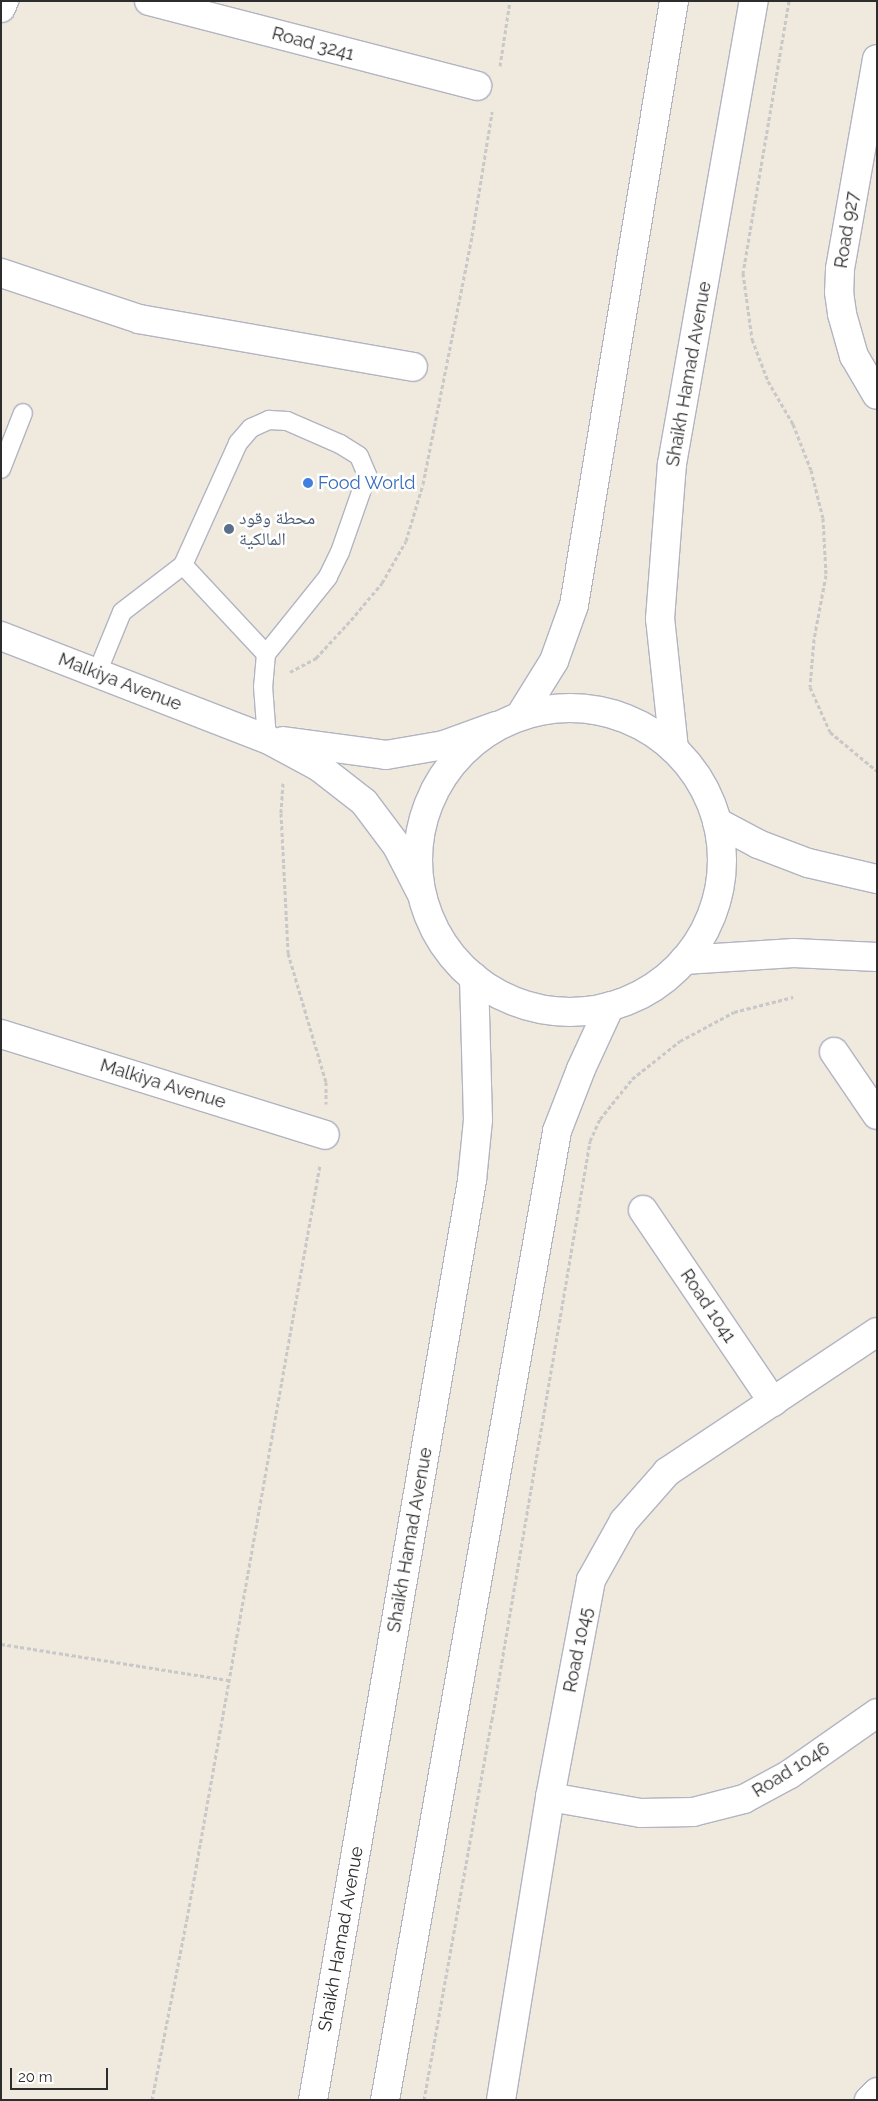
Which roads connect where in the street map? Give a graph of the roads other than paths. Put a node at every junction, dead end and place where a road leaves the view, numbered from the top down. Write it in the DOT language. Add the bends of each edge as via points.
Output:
graph roads {
  1 [pos="4,1"];
  2 [pos="149,1"];
  3 [pos="674,1"];
  4 [pos="754,1"];
  5 [pos="1,8"];
  6 [pos="877,59"];
  7 [pos="477,86"];
  8 [pos="1,273"];
  9 [pos="413,367"];
  10 [pos="877,395"];
  11 [pos="23,413"];
  12 [pos="1,469"];
  13 [pos="183,565"];
  14 [pos="1,636"];
  15 [pos="266,654"];
  16 [pos="97,673"];
  17 [pos="523,711"];
  18 [pos="496,726"];
  19 [pos="267,739"];
  20 [pos="674,749"];
  21 [pos="717,822"];
  22 [pos="877,879"];
  23 [pos="421,893"];
  24 [pos="877,957"];
  25 [pos="684,960"];
  26 [pos="474,978"];
  27 [pos="610,1006"];
  28 [pos="1,1034"];
  29 [pos="834,1052"];
  30 [pos="877,1115"];
  31 [pos="326,1135"];
  32 [pos="643,1210"];
  33 [pos="877,1332"];
  34 [pos="773,1402"];
  35 [pos="877,1713"];
  36 [pos="550,1797"];
  37 [pos="877,2092"];
  38 [pos="313,2100"];
  39 [pos="385,2100"];
  40 [pos="501,2100"];
  41 [pos="869,2100"];
  1 -- 5 [label="main road"];
  2 -- 7 [label="main road, Road 3241"];
  3 -- 17 [label="main road" via="574,605 554,661"];
  4 -- 20 [label="main road, Shaikh Hamad Avenue" via="672,464 660,619"];
  6 -- 10 [label="main road, Road 927" via="840,269 839,292 854,356"];
  8 -- 9 [label="main road" via="139,319"];
  11 -- 12 [label="lane"];
  13 -- 15 [label="lane"];
  13 -- 15 [label="lane" via="238,443 251,428 269,420 287,421 360,456 367,474 340,552 314,598"];
  13 -- 16 [label="lane" via="122,612"];
  14 -- 16 [label="main road, Malkiya Avenue"];
  15 -- 19 [label="lane" via="263,686"];
  16 -- 19 [label="main road, Malkiya Avenue"];
  17 -- 18 [label="main road"];
  17 -- 20 [label="main road" via="572,708 609,713 643,727"];
  18 -- 19 [label="main road, Malkiya Avenue" via="444,745 386,755"];
  18 -- 23 [label="main road" via="465,750 440,779 424,816 417,854"];
  19 -- 23 [label="main road, Malkiya Avenue" via="319,767 364,802 397,846"];
  20 -- 21 [label="main road" via="700,783"];
  21 -- 22 [label="main road" via="758,844 808,863"];
  21 -- 25 [label="main road" via="722,859 718,895 705,930"];
  23 -- 26 [label="main road" via="440,940"];
  24 -- 25 [label="main road" via="794,954"];
  25 -- 27 [label="main road" via="654,986"];
  26 -- 27 [label="main road" via="504,996 538,1008 574,1011"];
  26 -- 38 [label="main road, Shaikh Hamad Avenue" via="478,1120 472,1180"];
  27 -- 39 [label="main road" via="581,1069 558,1131"];
  28 -- 31 [label="main road, Malkiya Avenue"];
  29 -- 30 [label="main road"];
  32 -- 34 [label="main road, Road 1041"];
  33 -- 34 [label="main road, Road 1045"];
  34 -- 36 [label="main road, Road 1045" via="667,1472 624,1522 591,1580"];
  35 -- 36 [label="main road, Road 1046" via="790,1774 744,1799 693,1812 640,1813"];
  36 -- 40 [label="main road, Road 1045"];
  37 -- 41 [label="main road"];
}
